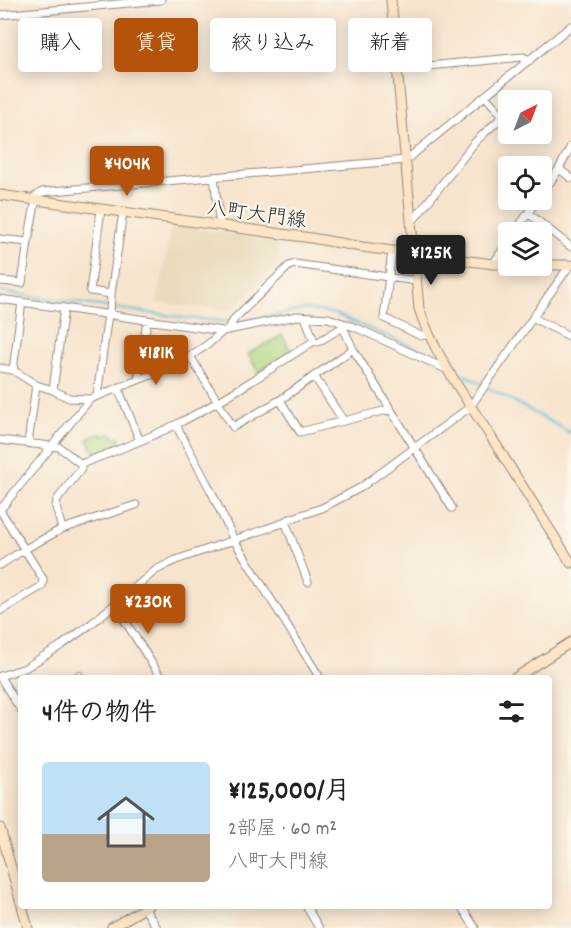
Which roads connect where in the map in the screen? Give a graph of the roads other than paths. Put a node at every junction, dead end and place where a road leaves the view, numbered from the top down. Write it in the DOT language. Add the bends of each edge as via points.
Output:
graph roads {
  1 [pos="161,0"];
  2 [pos="391,0"];
  3 [pos="0,15"];
  4 [pos="393,18"];
  5 [pos="571,26"];
  6 [pos="530,60"];
  7 [pos="432,66"];
  8 [pos="397,72"];
  9 [pos="484,96"];
  10 [pos="571,146"];
  11 [pos="406,160"];
  12 [pos="559,169"];
  13 [pos="214,177"];
  14 [pos="571,178"];
  15 [pos="552,179"];
  16 [pos="0,195"];
  17 [pos="34,199"];
  18 [pos="101,208"];
  19 [pos="530,210"];
  20 [pos="123,212"];
  21 [pos="528,213"];
  22 [pos="412,222"];
  23 [pos="522,222"];
  24 [pos="220,226"];
  25 [pos="0,239"];
  26 [pos="28,242"];
  27 [pos="571,247"];
  28 [pos="392,251"];
  29 [pos="414,254"];
  30 [pos="498,257"];
  31 [pos="493,264"];
  32 [pos="498,264"];
  33 [pos="552,264"];
  34 [pos="570,265"];
  35 [pos="389,277"];
  36 [pos="0,281"];
  37 [pos="417,281"];
  38 [pos="0,299"];
  39 [pos="22,302"];
  40 [pos="110,307"];
  41 [pos="64,308"];
  42 [pos="305,316"];
  43 [pos="533,318"];
  44 [pos="147,320"];
  45 [pos="342,325"];
  46 [pos="225,330"];
  47 [pos="429,334"];
  48 [pos="571,337"];
  49 [pos="314,341"];
  50 [pos="353,349"];
  51 [pos="190,356"];
  52 [pos="0,368"];
  53 [pos="13,370"];
  54 [pos="449,371"];
  55 [pos="314,376"];
  56 [pos="138,380"];
  57 [pos="36,385"];
  58 [pos="118,388"];
  59 [pos="53,390"];
  60 [pos="94,397"];
  61 [pos="280,400"];
  62 [pos="217,401"];
  63 [pos="470,407"];
  64 [pos="391,409"];
  65 [pos="343,420"];
  66 [pos="176,424"];
  67 [pos="0,440"];
  68 [pos="140,441"];
  69 [pos="28,443"];
  70 [pos="52,446"];
  71 [pos="415,448"];
  72 [pos="81,464"];
  73 [pos="136,505"];
  74 [pos="452,508"];
  75 [pos="0,510"];
  76 [pos="285,521"];
  77 [pos="62,529"];
  78 [pos="234,540"];
  79 [pos="25,549"];
  80 [pos="571,563"];
  81 [pos="0,564"];
  82 [pos="308,582"];
  83 [pos="115,605"];
  84 [pos="0,611"];
  85 [pos="571,642"];
  86 [pos="159,675"];
  87 [pos="318,675"];
  88 [pos="520,675"];
  89 [pos="0,676"];
  90 [pos="18,705"];
  91 [pos="0,828"];
  92 [pos="18,894"];
  93 [pos="22,909"];
  94 [pos="142,909"];
  95 [pos="146,909"];
  96 [pos="308,909"];
  97 [pos="463,909"];
  98 [pos="28,928"];
  99 [pos="111,928"];
  100 [pos="157,928"];
  101 [pos="319,928"];
  102 [pos="475,928"];
  1 -- 3 [label="street"];
  2 -- 4 [label="street"];
  5 -- 6 [label="street"];
  6 -- 7 [label="street" via="523,57"];
  6 -- 9 [label="street"];
  8 -- 11 [label="street"];
  9 -- 11 [label="street"];
  9 -- 22 [label="street" via="503,116 475,142"];
  10 -- 12 [label="street"];
  11 -- 13 [label="street"];
  11 -- 22 [label="street"];
  12 -- 14 [label="street"];
  12 -- 15 [label="street"];
  13 -- 17 [label="street" via="42,192"];
  13 -- 24 [label="street"];
  16 -- 17 [label="street, 八町大門線"];
  17 -- 18 [label="street, 八町大門線"];
  17 -- 26 [label="street"];
  18 -- 20 [label="street, 八町大門線"];
  18 -- 40 [label="street" via="90,291"];
  19 -- 21 [label="street"];
  20 -- 24 [label="street, 八町大門線"];
  20 -- 40 [label="street"];
  21 -- 23 [label="street"];
  21 -- 27 [label="street"];
  22 -- 29 [label="street"];
  24 -- 28 [label="street, 八町大門線"];
  25 -- 26 [label="street"];
  26 -- 36 [label="street" via="22,284"];
  28 -- 29 [label="street, 八町大門線"];
  28 -- 35 [label="street"];
  29 -- 31 [label="street, 八町大門線"];
  29 -- 37 [label="street"];
  30 -- 31 [label="street"];
  31 -- 32 [label="street, 八町大門線"];
  33 -- 34 [label="street"];
  34 -- 43 [label="street"];
  35 -- 37 [label="street"];
  35 -- 46 [label="street" via="296,264"];
  35 -- 47 [label="street" via="384,318 421,336"];
  37 -- 47 [label="street" via="419,309"];
  38 -- 39 [label="street"];
  39 -- 41 [label="street"];
  39 -- 53 [label="street"];
  40 -- 41 [label="street"];
  40 -- 44 [label="street"];
  40 -- 60 [label="street"];
  41 -- 59 [label="street"];
  42 -- 45 [label="street" via="328,318"];
  42 -- 46 [label="street"];
  42 -- 49 [label="street"];
  43 -- 48 [label="street"];
  43 -- 63 [label="street"];
  44 -- 46 [label="street"];
  44 -- 56 [label="street"];
  45 -- 49 [label="street"];
  45 -- 50 [label="street"];
  45 -- 54 [label="street" via="357,328"];
  46 -- 51 [label="street"];
  47 -- 54 [label="street"];
  49 -- 62 [label="street"];
  50 -- 55 [label="street"];
  50 -- 64 [label="street"];
  51 -- 56 [label="street"];
  51 -- 62 [label="street"];
  52 -- 53 [label="street"];
  53 -- 57 [label="street"];
  54 -- 63 [label="street"];
  55 -- 61 [label="street"];
  55 -- 65 [label="street"];
  56 -- 58 [label="street"];
  57 -- 59 [label="street"];
  57 -- 69 [label="street"];
  58 -- 60 [label="street"];
  58 -- 68 [label="street"];
  59 -- 60 [label="street" via="69,398"];
  60 -- 70 [label="street"];
  61 -- 62 [label="street" via="233,428"];
  61 -- 65 [label="street" via="300,432"];
  62 -- 66 [label="street"];
  63 -- 71 [label="street"];
  63 -- 80 [label="street"];
  64 -- 65 [label="street"];
  64 -- 71 [label="street"];
  66 -- 68 [label="street"];
  66 -- 78 [label="street"];
  67 -- 69 [label="street"];
  68 -- 72 [label="street"];
  69 -- 70 [label="street"];
  70 -- 72 [label="street"];
  70 -- 75 [label="street"];
  71 -- 74 [label="street"];
  71 -- 76 [label="street" via="360,488 322,508"];
  72 -- 77 [label="street" via="57,500"];
  73 -- 77 [label="street"];
  75 -- 79 [label="street"];
  76 -- 78 [label="street"];
  76 -- 82 [label="street"];
  77 -- 79 [label="street"];
  78 -- 83 [label="street" via="156,570"];
  78 -- 87 [label="street"];
  79 -- 81 [label="street"];
  79 -- 84 [label="street" via="43,579 42,586"];
  83 -- 86 [label="street"];
  83 -- 89 [label="street" via="45,657"];
  85 -- 88 [label="street"];
  89 -- 90 [label="street"];
  91 -- 92 [label="street"];
  93 -- 98 [label="street"];
  94 -- 99 [label="street"];
  95 -- 100 [label="street"];
  96 -- 101 [label="street"];
  97 -- 102 [label="street"];
}
